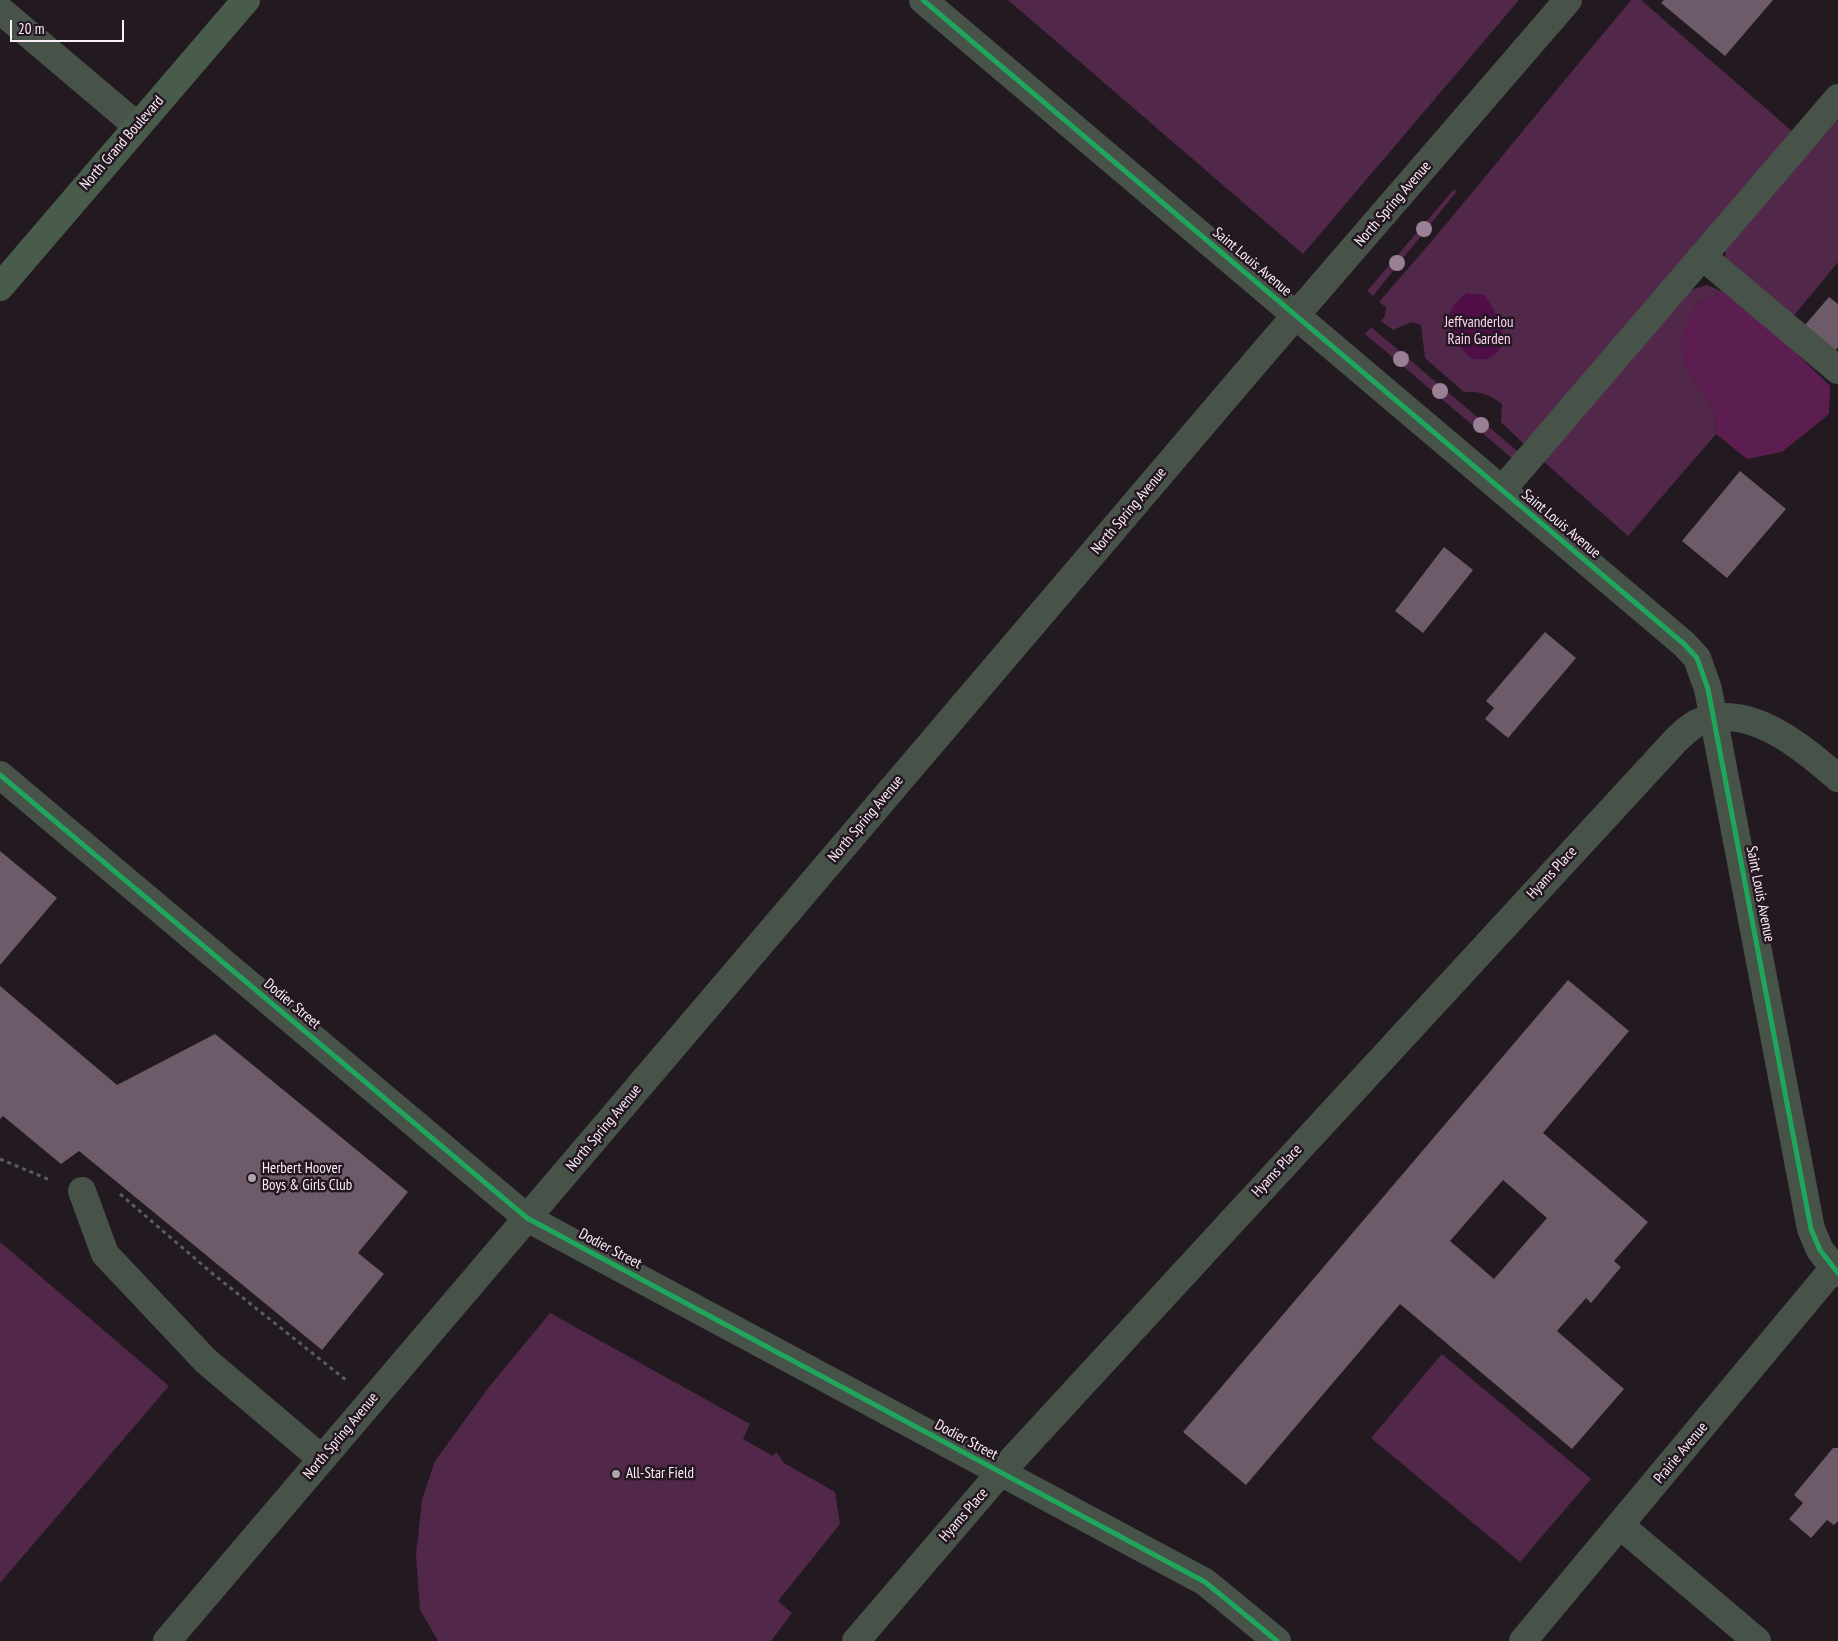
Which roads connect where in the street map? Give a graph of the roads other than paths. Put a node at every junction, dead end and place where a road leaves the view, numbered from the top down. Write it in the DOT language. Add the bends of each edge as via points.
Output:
graph roads {
  1 [pos="246,0"];
  2 [pos="1568,0"];
  3 [pos="930,2"];
  4 [pos="0,10"];
  5 [pos="1838,98"];
  6 [pos="136,125"];
  7 [pos="1702,256"];
  8 [pos="0,287"];
  9 [pos="1296,316"];
  10 [pos="1838,370"];
  11 [pos="1502,490"];
  12 [pos="1714,719"];
  13 [pos="0,775"];
  14 [pos="1838,778"];
  15 [pos="82,1191"];
  16 [pos="526,1218"];
  17 [pos="1836,1268"];
  18 [pos="322,1459"];
  19 [pos="1000,1473"];
  20 [pos="1621,1526"];
  21 [pos="167,1641"];
  22 [pos="856,1641"];
  23 [pos="1277,1641"];
  24 [pos="1523,1641"];
  25 [pos="1757,1641"];
  1 -- 6 [label="main road, North Grand Boulevard"];
  2 -- 9 [label="street, North Spring Avenue"];
  3 -- 9 [label="street, Saint Louis Avenue"];
  4 -- 6 [label="street"];
  5 -- 7 [label="street"];
  6 -- 8 [label="main road, North Grand Boulevard"];
  7 -- 10 [label="street"];
  7 -- 11 [label="street"];
  9 -- 11 [label="street, Saint Louis Avenue"];
  9 -- 16 [label="street, North Spring Avenue"];
  11 -- 12 [label="street, Saint Louis Avenue" via="1691,651 1704,672"];
  12 -- 14 [label="street" via="1749,721 1774,729 1806,750"];
  12 -- 17 [label="street, Saint Louis Avenue" via="1811,1229 1820,1250"];
  12 -- 19 [label="street, Hyams Place" via="1697,723 1654,761"];
  13 -- 16 [label="street, Dodier Street"];
  15 -- 18 [label="street" via="105,1254 206,1361"];
  16 -- 18 [label="street, North Spring Avenue"];
  16 -- 19 [label="street, Dodier Street"];
  17 -- 20 [label="street, Prairie Avenue"];
  18 -- 21 [label="street, North Spring Avenue"];
  19 -- 22 [label="street, Hyams Place"];
  19 -- 23 [label="street, Dodier Street" via="1205,1582"];
  20 -- 24 [label="street, Prairie Avenue"];
  20 -- 25 [label="street"];
}
